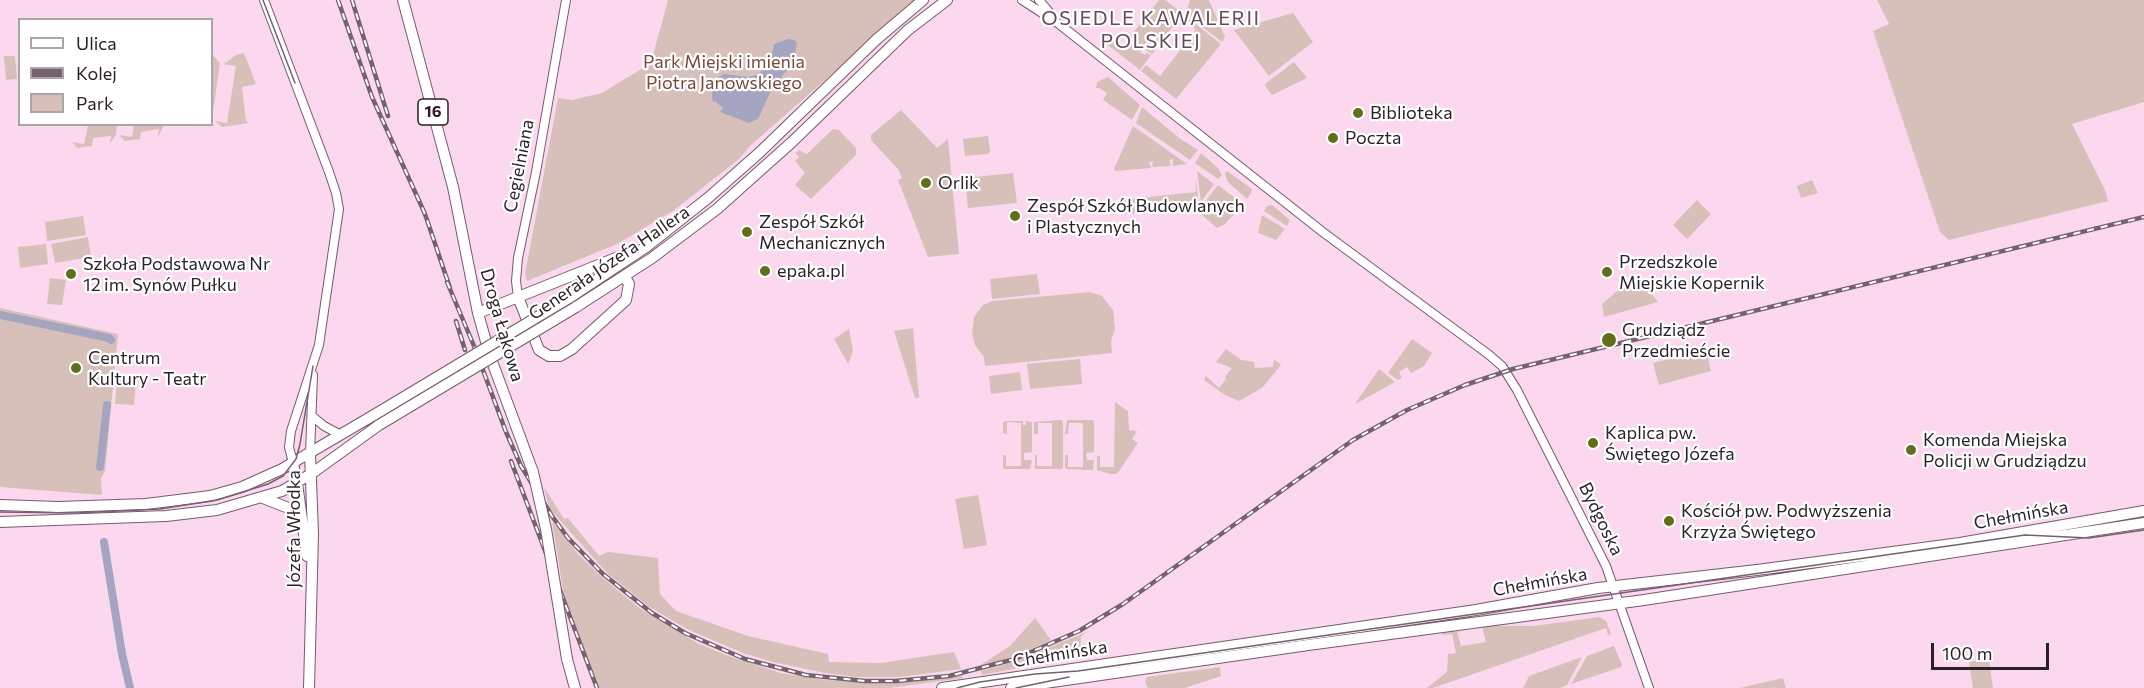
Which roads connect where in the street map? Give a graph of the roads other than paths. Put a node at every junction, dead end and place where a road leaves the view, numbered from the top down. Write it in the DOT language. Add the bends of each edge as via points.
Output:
graph roads {
  1 [pos="264,0"];
  2 [pos="402,0"];
  3 [pos="566,0"];
  4 [pos="923,0"];
  5 [pos="947,0"];
  6 [pos="1022,0"];
  7 [pos="1039,0"];
  8 [pos="1059,24"];
  9 [pos="646,246"];
  10 [pos="625,277"];
  11 [pos="518,297"];
  12 [pos="572,302"];
  13 [pos="478,313"];
  14 [pos="313,366"];
  15 [pos="312,416"];
  16 [pos="376,420"];
  17 [pos="341,435"];
  18 [pos="310,453"];
  19 [pos="292,463"];
  20 [pos="311,474"];
  21 [pos="297,483"];
  22 [pos="262,498"];
  23 [pos="0,505"];
  24 [pos="2144,511"];
  25 [pos="301,513"];
  26 [pos="0,522"];
  27 [pos="2144,523"];
  28 [pos="1614,587"];
  29 [pos="1620,603"];
  30 [pos="310,604"];
  31 [pos="309,688"];
  32 [pos="572,688"];
  33 [pos="942,688"];
  34 [pos="1011,688"];
  35 [pos="1649,688"];
  1 -- 14 [label="street" via="339,208"];
  2 -- 13 [label="main road, Droga Łąkowa / 16" via="453,187"];
  3 -- 11 [label="street, Cegielniana" via="518,258"];
  4 -- 9 [label="main road, Generała Józefa Hallera" via="723,185"];
  5 -- 10 [label="main road, Generała Józefa Hallera" via="909,30 717,209"];
  6 -- 8 [label="street"];
  7 -- 8 [label="street"];
  8 -- 28 [label="street, Bydgoska" via="1506,371 1576,504"];
  9 -- 11 [label="main road"];
  9 -- 12 [label="main road, Generała Józefa Hallera"];
  10 -- 11 [label="main road" via="626,300 560,356 549,356 539,350"];
  10 -- 12 [label="main road, Generała Józefa Hallera"];
  11 -- 13 [label="main road"];
  12 -- 16 [label="main road, Generała Józefa Hallera, bridge"];
  13 -- 32 [label="main road, Droga Łąkowa / 16, bridge" via="542,505"];
  14 -- 15 [label="street"];
  14 -- 19 [label="street" via="291,430"];
  15 -- 17 [label="street"];
  15 -- 18 [label="street"];
  16 -- 17 [label="main road, Generała Józefa Hallera"];
  16 -- 20 [label="main road, Generała Józefa Hallera"];
  17 -- 18 [label="main road, Generała Józefa Hallera"];
  18 -- 19 [label="main road, Generała Józefa Hallera"];
  18 -- 20 [label="main road, Józefa Włodka"];
  19 -- 21 [label="main road, Józefa Włodka"];
  19 -- 23 [label="main road, Generała Józefa Hallera" via="261,480 210,496 146,504"];
  20 -- 21 [label="main road, Generała Józefa Hallera"];
  20 -- 30 [label="main road, Józefa Włodka"];
  21 -- 22 [label="main road, Generała Józefa Hallera"];
  21 -- 25 [label="main road, Józefa Włodka"];
  22 -- 25 [label="main road"];
  22 -- 26 [label="main road, Generała Józefa Hallera" via="192,514"];
  24 -- 28 [label="main road, Chełmińska" via="1960,543"];
  25 -- 30 [label="main road, Józefa Włodka"];
  27 -- 29 [label="main road, Chełmińska"];
  28 -- 29 [label="street, Bydgoska"];
  28 -- 33 [label="main road, Chełmińska"];
  29 -- 34 [label="main road, Chełmińska"];
  29 -- 35 [label="street, Bydgoska"];
  30 -- 31 [label="main road, Józefa Włodka"];
}
